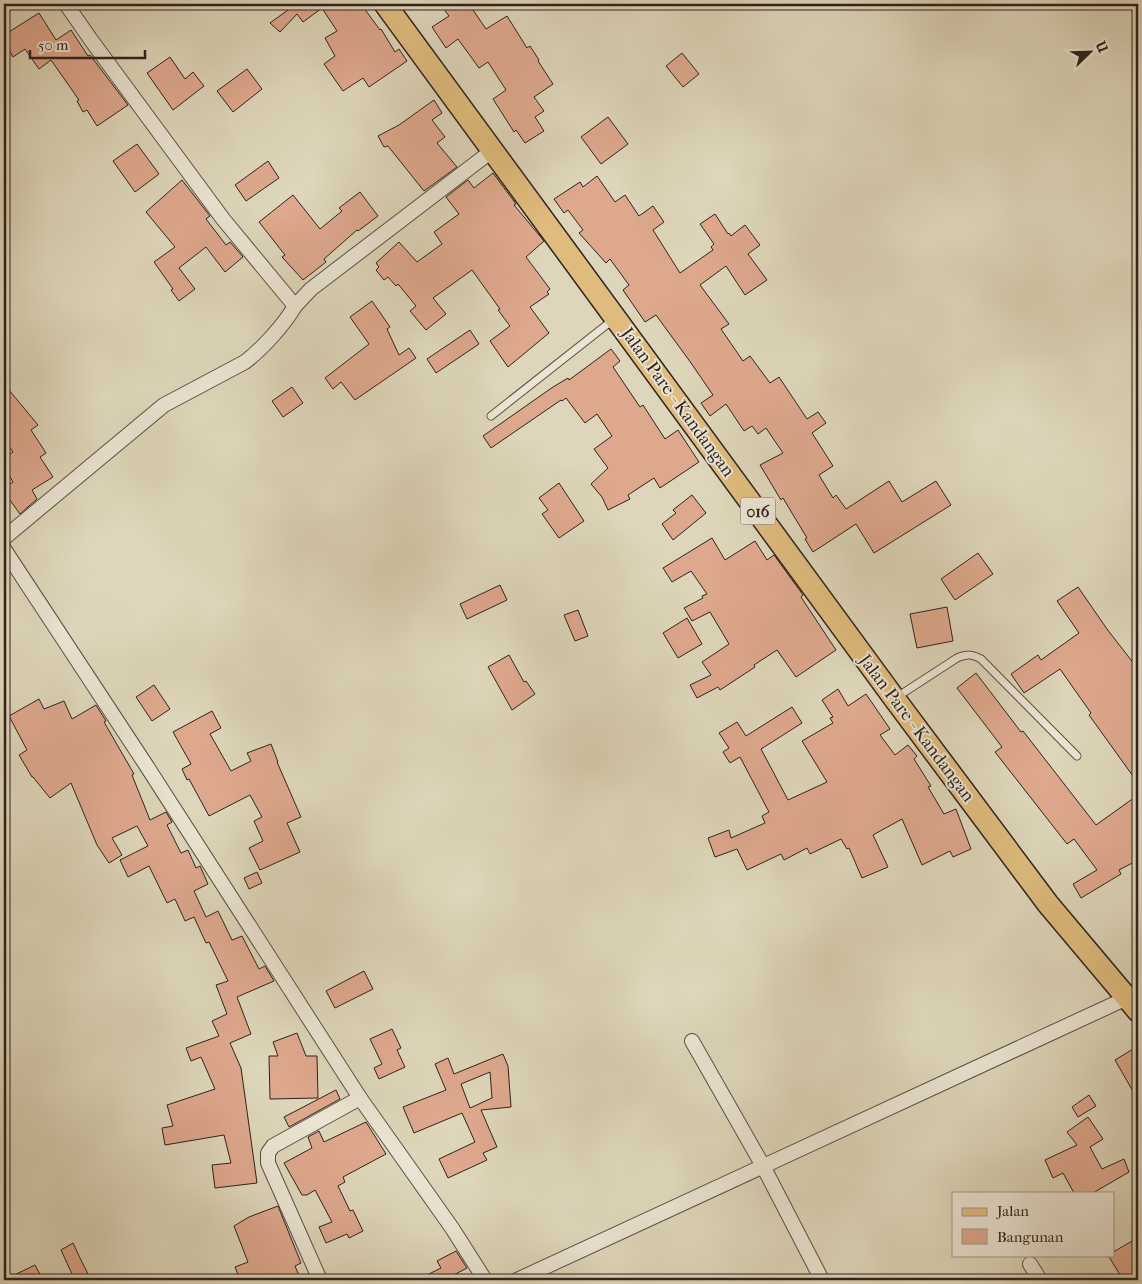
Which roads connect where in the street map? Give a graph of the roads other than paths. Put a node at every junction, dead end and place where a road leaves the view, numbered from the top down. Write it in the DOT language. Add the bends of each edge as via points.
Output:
graph roads {
  1 [pos="66,4"];
  2 [pos="385,4"];
  3 [pos="493,150"];
  4 [pos="295,306"];
  5 [pos="616,318"];
  6 [pos="491,416"];
  7 [pos="4,538"];
  8 [pos="4,549"];
  9 [pos="894,698"];
  10 [pos="1077,756"];
  11 [pos="1133,1005"];
  12 [pos="692,1041"];
  13 [pos="360,1098"];
  14 [pos="763,1166"];
  15 [pos="1030,1264"];
  16 [pos="320,1280"];
  17 [pos="485,1280"];
  18 [pos="518,1280"];
  19 [pos="822,1280"];
  20 [pos="1040,1280"];
  1 -- 4 [label="street" via="223,219"];
  2 -- 3 [label="main road, Jalan Pare - Kandangan / 016"];
  3 -- 4 [label="street" via="311,289"];
  3 -- 5 [label="main road, Jalan Pare - Kandangan / 016"];
  4 -- 7 [label="street" via="254,355 164,405"];
  5 -- 6 [label="lane"];
  5 -- 9 [label="main road, Jalan Pare - Kandangan / 016"];
  8 -- 13 [label="street"];
  9 -- 10 [label="lane" via="957,658 974,655"];
  9 -- 11 [label="main road, Jalan Pare - Kandangan / 016" via="1048,904"];
  11 -- 14 [label="street"];
  12 -- 14 [label="street"];
  13 -- 16 [label="street" via="273,1146 268,1153 268,1163"];
  13 -- 17 [label="street"];
  14 -- 18 [label="street"];
  14 -- 19 [label="street"];
  15 -- 20 [label="street"];
}
